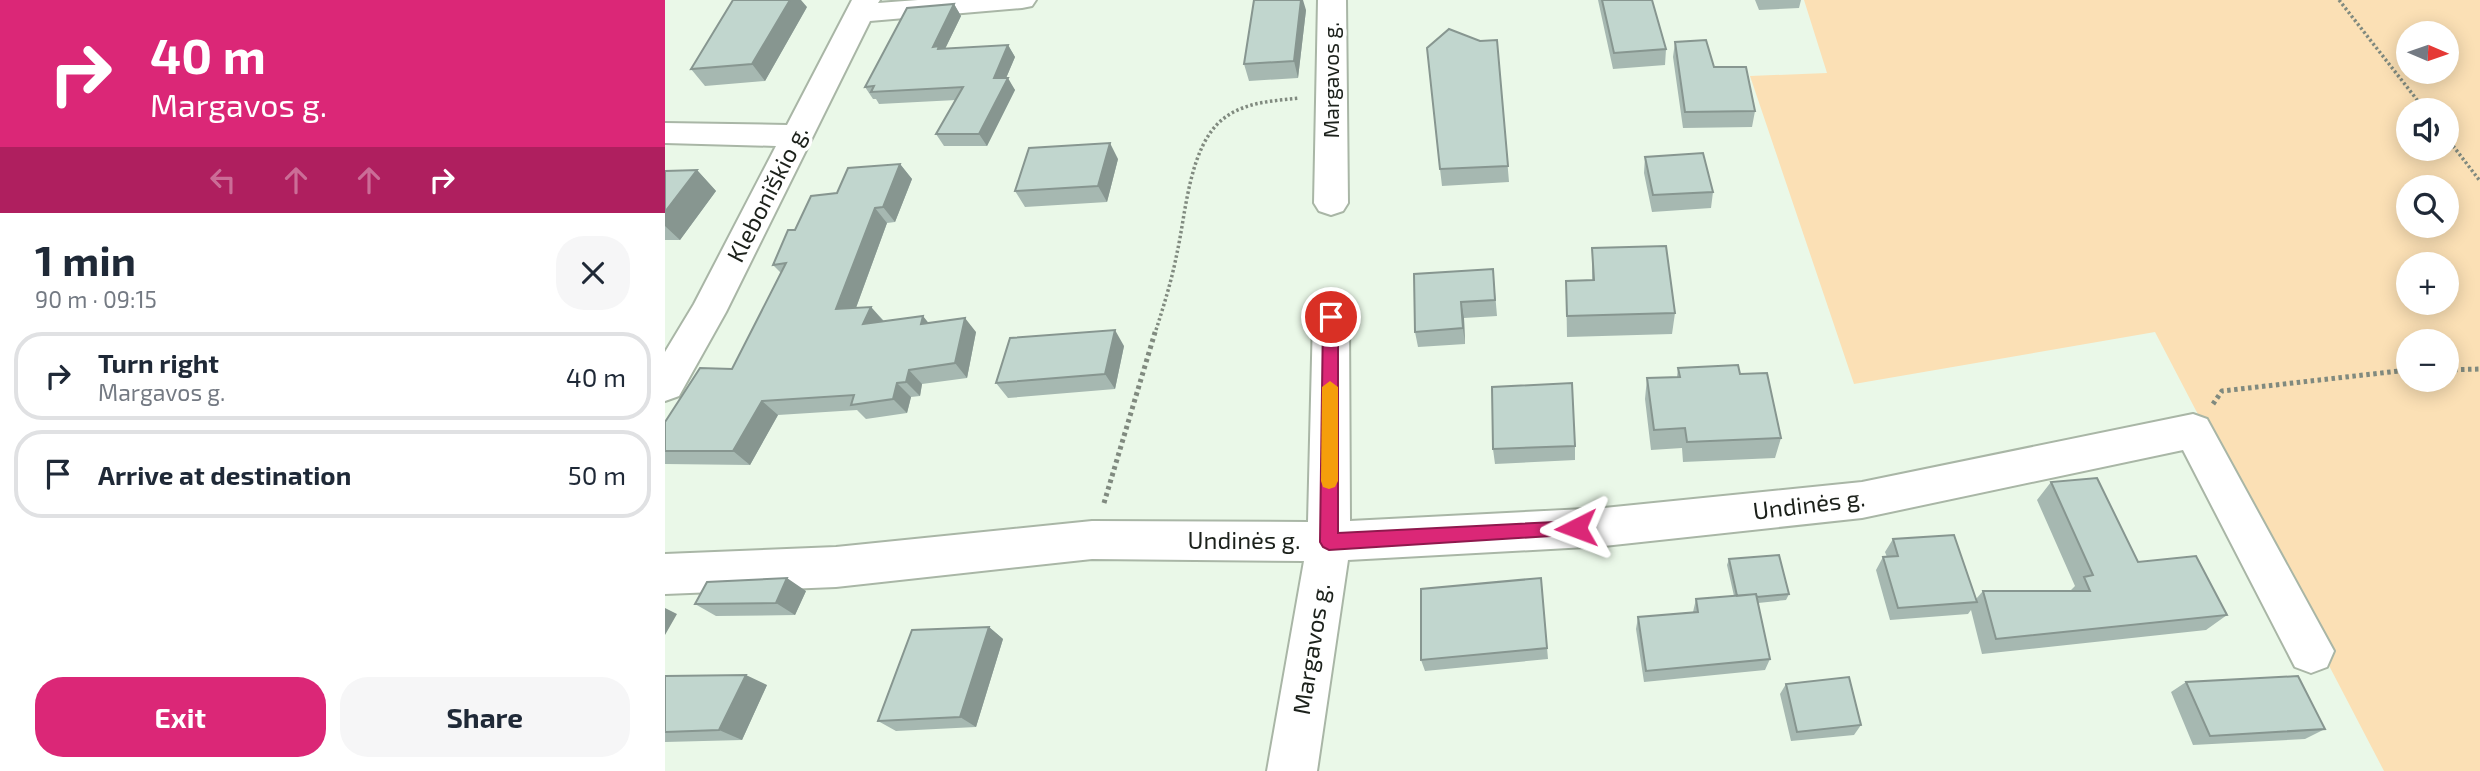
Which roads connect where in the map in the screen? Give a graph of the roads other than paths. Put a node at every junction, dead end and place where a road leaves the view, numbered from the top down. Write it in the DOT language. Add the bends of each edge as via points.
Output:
graph roads {
  1 [pos="1022,0"];
  2 [pos="1332,0"];
  3 [pos="863,7"];
  4 [pos="665,133"];
  5 [pos="798,136"];
  6 [pos="1331,202"];
  7 [pos="1331,317"];
  8 [pos="665,385"];
  9 [pos="1329,542"];
  10 [pos="665,574"];
  11 [pos="2311,652"];
  12 [pos="1292,771"];
  1 -- 3 [label="street"];
  2 -- 6 [label="street, Margavos g."];
  3 -- 5 [label="street, Kleboniškio g."];
  4 -- 5 [label="street"];
  5 -- 8 [label="street, Kleboniškio g." via="708,312"];
  7 -- 9 [label="street, Margavos g."];
  9 -- 10 [label="street, Undinės g." via="1092,540 836,567"];
  9 -- 11 [label="street, Undinės g." via="1604,527 1862,500 2193,431"];
  9 -- 12 [label="street, Margavos g."];
}
